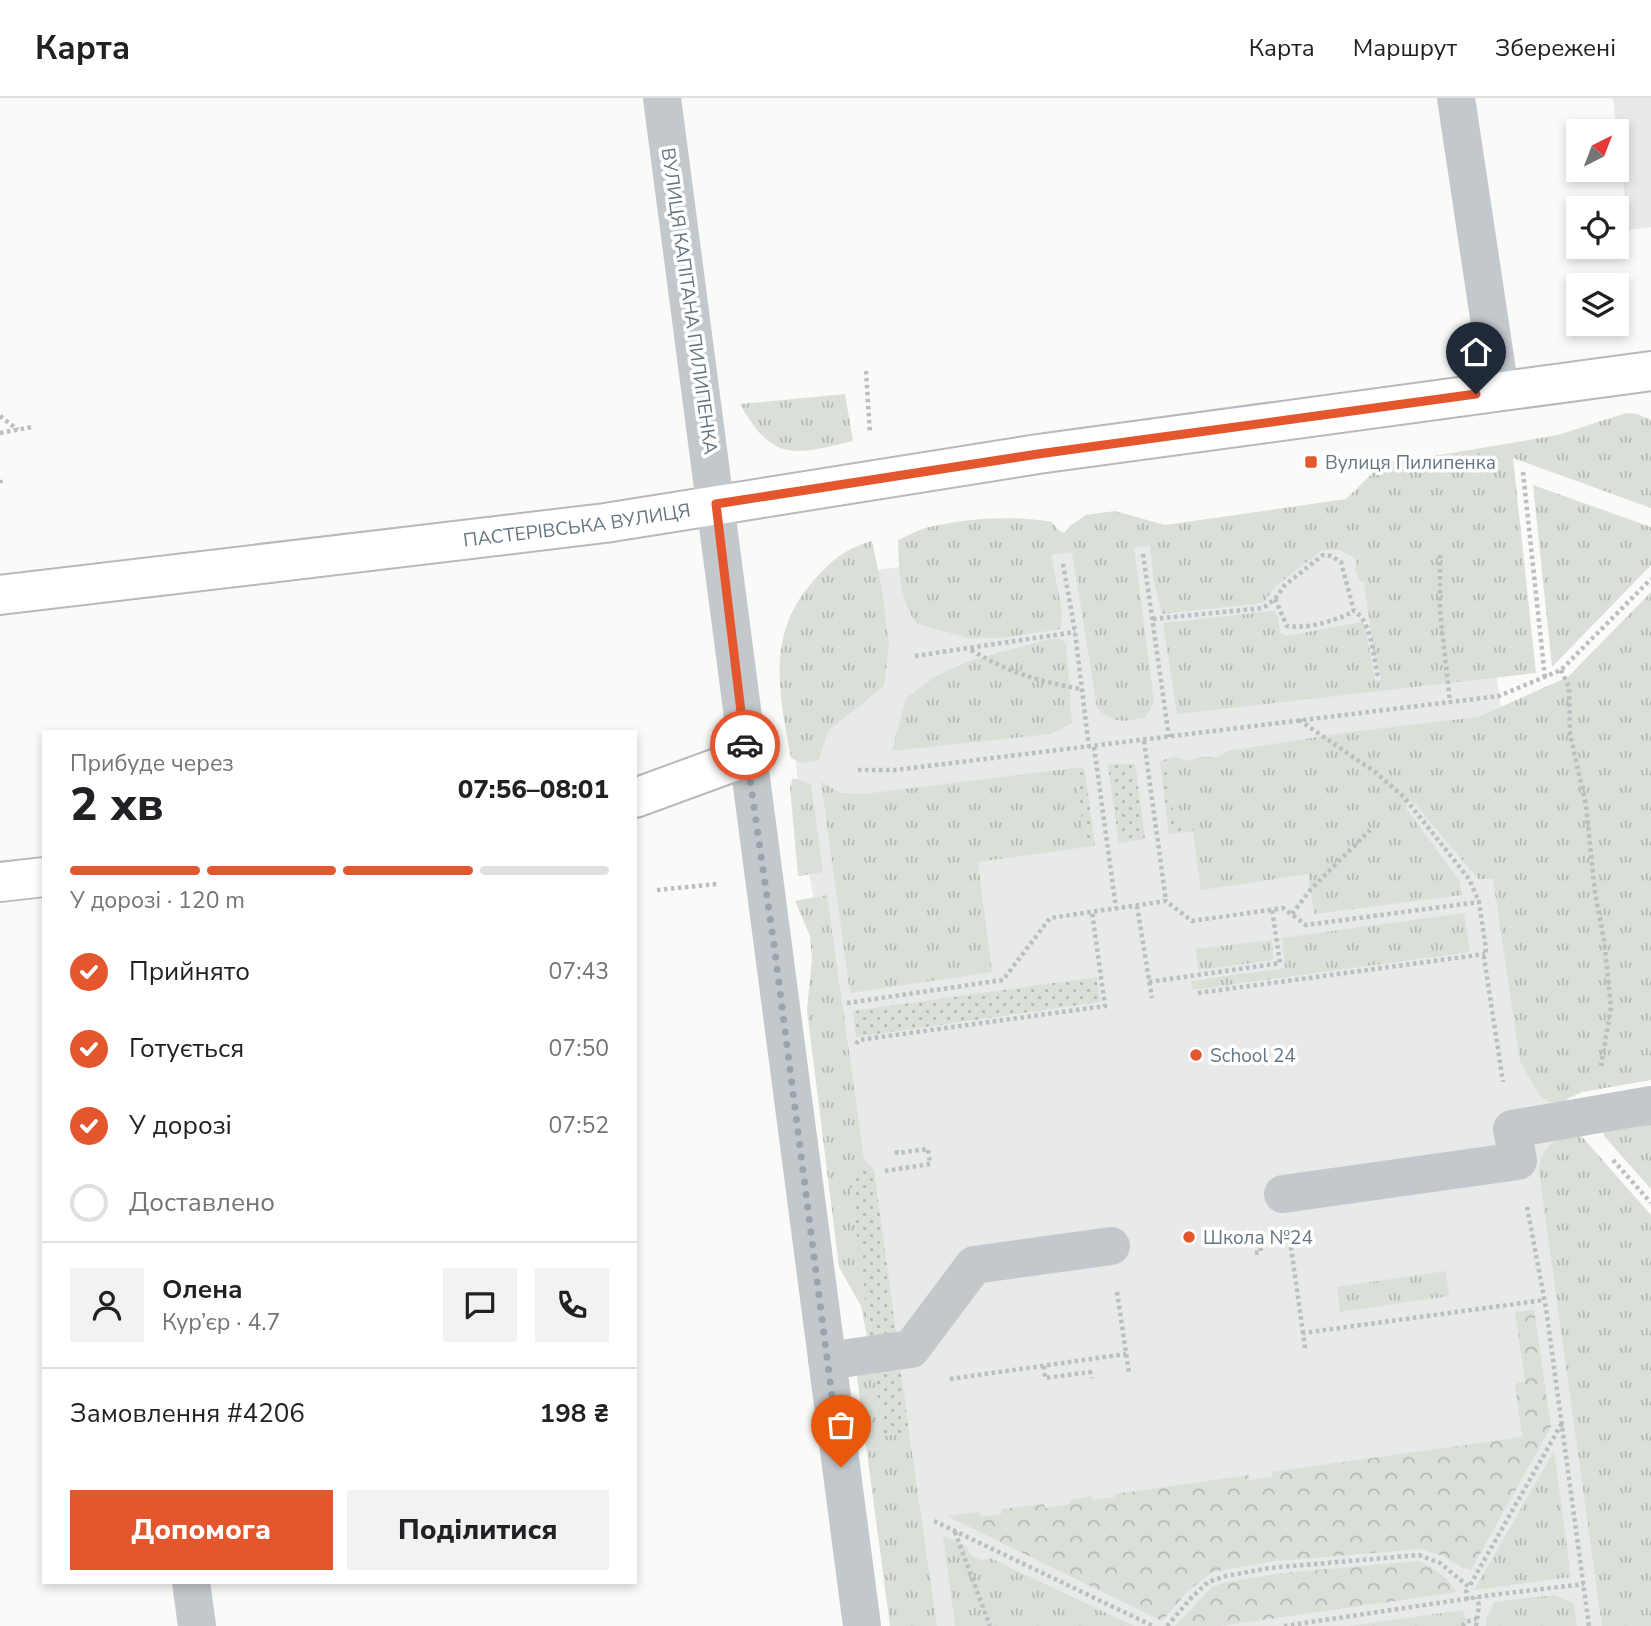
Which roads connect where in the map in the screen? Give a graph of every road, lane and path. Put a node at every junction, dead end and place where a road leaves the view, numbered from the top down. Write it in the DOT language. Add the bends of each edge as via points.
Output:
graph roads {
  1 [pos="662,98"];
  2 [pos="1456,98"];
  3 [pos="866,371"];
  4 [pos="1651,371"];
  5 [pos="1500,391"];
  6 [pos="0,416"];
  7 [pos="32,428"];
  8 [pos="18,430"];
  9 [pos="0,433"];
  10 [pos="870,438"];
  11 [pos="1523,472"];
  12 [pos="716,504"];
  13 [pos="1143,554"];
  14 [pos="1440,555"];
  15 [pos="1063,564"];
  16 [pos="1651,579"];
  17 [pos="0,596"];
  18 [pos="1275,599"];
  19 [pos="1354,611"];
  20 [pos="1153,620"];
  21 [pos="1075,632"];
  22 [pos="970,649"];
  23 [pos="915,656"];
  24 [pos="1561,670"];
  25 [pos="1378,677"];
  26 [pos="1545,678"];
  27 [pos="1082,689"];
  28 [pos="1450,702"];
  29 [pos="1299,720"];
  30 [pos="1169,737"];
  31 [pos="1144,741"];
  32 [pos="1092,747"];
  33 [pos="747,757"];
  34 [pos="858,770"];
  35 [pos="637,798"];
  36 [pos="1370,830"];
  37 [pos="42,877"];
  38 [pos="0,882"];
  39 [pos="718,884"];
  40 [pos="657,890"];
  41 [pos="1166,901"];
  42 [pos="1479,902"];
  43 [pos="1137,905"];
  44 [pos="1116,908"];
  45 [pos="1272,909"];
  46 [pos="1092,912"];
  47 [pos="1292,914"];
  48 [pos="1485,954"];
  49 [pos="1149,982"];
  50 [pos="1198,993"];
  51 [pos="1152,998"];
  52 [pos="847,1003"];
  53 [pos="856,1044"];
  54 [pos="1500,1064"];
  55 [pos="1599,1075"];
  56 [pos="1651,1105"];
  57 [pos="896,1147"];
  58 [pos="1518,1161"];
  59 [pos="885,1171"];
  60 [pos="1283,1194"];
  61 [pos="1260,1241"];
  62 [pos="1111,1246"];
  63 [pos="1255,1252"];
  64 [pos="1544,1300"];
  65 [pos="1305,1348"];
  66 [pos="1126,1354"];
  67 [pos="827,1361"];
  68 [pos="1044,1366"];
  69 [pos="1129,1373"];
  70 [pos="1092,1378"];
  71 [pos="942,1380"];
  72 [pos="1562,1423"];
  73 [pos="934,1521"];
  74 [pos="954,1531"];
  75 [pos="191,1584"];
  76 [pos="1584,1584"];
  77 [pos="1469,1587"];
  78 [pos="1477,1597"];
  79 [pos="1467,1600"];
  80 [pos="1476,1619"];
  81 [pos="197,1626"];
  82 [pos="862,1626"];
  83 [pos="990,1626"];
  84 [pos="1153,1626"];
  85 [pos="1167,1626"];
  86 [pos="1284,1626"];
  87 [pos="1462,1626"];
  88 [pos="1476,1626"];
  89 [pos="1589,1626"];
  1 -- 12 [label="street, ВУЛИЦЯ КАПІТАНА ПИЛИПЕНКА"];
  2 -- 5 [label="street"];
  3 -- 10 [label="path"];
  4 -- 5 [label="main road, ПАСТЕРІВСЬКА ВУЛИЦЯ"];
  5 -- 12 [label="main road, ПАСТЕРІВСЬКА ВУЛИЦЯ" via="1038,454"];
  6 -- 8 [label="path"];
  7 -- 8 [label="path"];
  8 -- 9 [label="path"];
  11 -- 26 [label="path"];
  12 -- 17 [label="main road, ПАСТЕРІВСЬКА ВУЛИЦЯ" via="593,524"];
  12 -- 33 [label="street, ВУЛИЦЯ КАПІТАНА ПИЛИПЕНКА"];
  13 -- 20 [label="path"];
  14 -- 28 [label="path" via="1440,611"];
  15 -- 21 [label="path"];
  16 -- 24 [label="path"];
  18 -- 19 [label="path" via="1287,626 1341,618"];
  18 -- 19 [label="path" via="1323,555 1331,556 1341,562"];
  18 -- 20 [label="path" via="1263,608"];
  19 -- 25 [label="path" via="1367,625"];
  20 -- 30 [label="path"];
  21 -- 22 [label="path"];
  21 -- 27 [label="path"];
  22 -- 23 [label="path"];
  22 -- 27 [label="path" via="999,667"];
  24 -- 26 [label="path"];
  24 -- 55 [label="path" via="1569,687 1570,734 1586,805 1611,1007"];
  26 -- 28 [label="path" via="1499,696"];
  27 -- 32 [label="path"];
  28 -- 29 [label="path"];
  29 -- 30 [label="path"];
  29 -- 42 [label="path" via="1404,797 1469,879"];
  30 -- 31 [label="path"];
  31 -- 32 [label="path"];
  31 -- 41 [label="path"];
  32 -- 34 [label="path" via="895,770"];
  32 -- 44 [label="path"];
  33 -- 35 [label="main road"];
  33 -- 67 [label="street, ВУЛИЦЯ КАПІТАНА ПИЛИПЕНКА"];
  36 -- 47 [label="path"];
  37 -- 38 [label="main road"];
  39 -- 40 [label="path"];
  41 -- 43 [label="path"];
  41 -- 45 [label="path" via="1192,921"];
  42 -- 47 [label="path" via="1306,925"];
  42 -- 48 [label="path"];
  43 -- 44 [label="path"];
  43 -- 49 [label="path"];
  44 -- 46 [label="path"];
  45 -- 47 [label="path" via="1283,908"];
  45 -- 49 [label="path" via="1280,963"];
  46 -- 52 [label="path" via="1050,918 1003,980"];
  46 -- 53 [label="path" via="1105,1006 859,1040"];
  48 -- 50 [label="path"];
  48 -- 54 [label="path"];
  49 -- 51 [label="path"];
  56 -- 58 [label="street" via="1512,1129"];
  57 -- 59 [label="path" via="897,1153 928,1149 930,1164"];
  58 -- 60 [label="street"];
  58 -- 64 [label="path"];
  61 -- 63 [label="path" via="1261,1252"];
  62 -- 66 [label="path"];
  62 -- 67 [label="street" via="974,1265 911,1349"];
  64 -- 65 [label="path" via="1303,1333"];
  64 -- 72 [label="path"];
  66 -- 68 [label="path"];
  66 -- 69 [label="path"];
  67 -- 82 [label="street, ВУЛИЦЯ КАПІТАНА ПИЛИПЕНКА"];
  68 -- 70 [label="path" via="1045,1378 1090,1372"];
  68 -- 71 [label="path"];
  72 -- 76 [label="path"];
  72 -- 77 [label="path"];
  73 -- 74 [label="path"];
  74 -- 83 [label="path"];
  74 -- 84 [label="path"];
  75 -- 81 [label="street"];
  76 -- 78 [label="path"];
  76 -- 89 [label="path"];
  77 -- 79 [label="path"];
  77 -- 85 [label="path" via="1440,1563 1419,1555 1269,1568 1209,1582"];
  78 -- 79 [label="path"];
  78 -- 80 [label="path"];
  79 -- 86 [label="path"];
  80 -- 87 [label="path"];
  80 -- 88 [label="path"];
}
